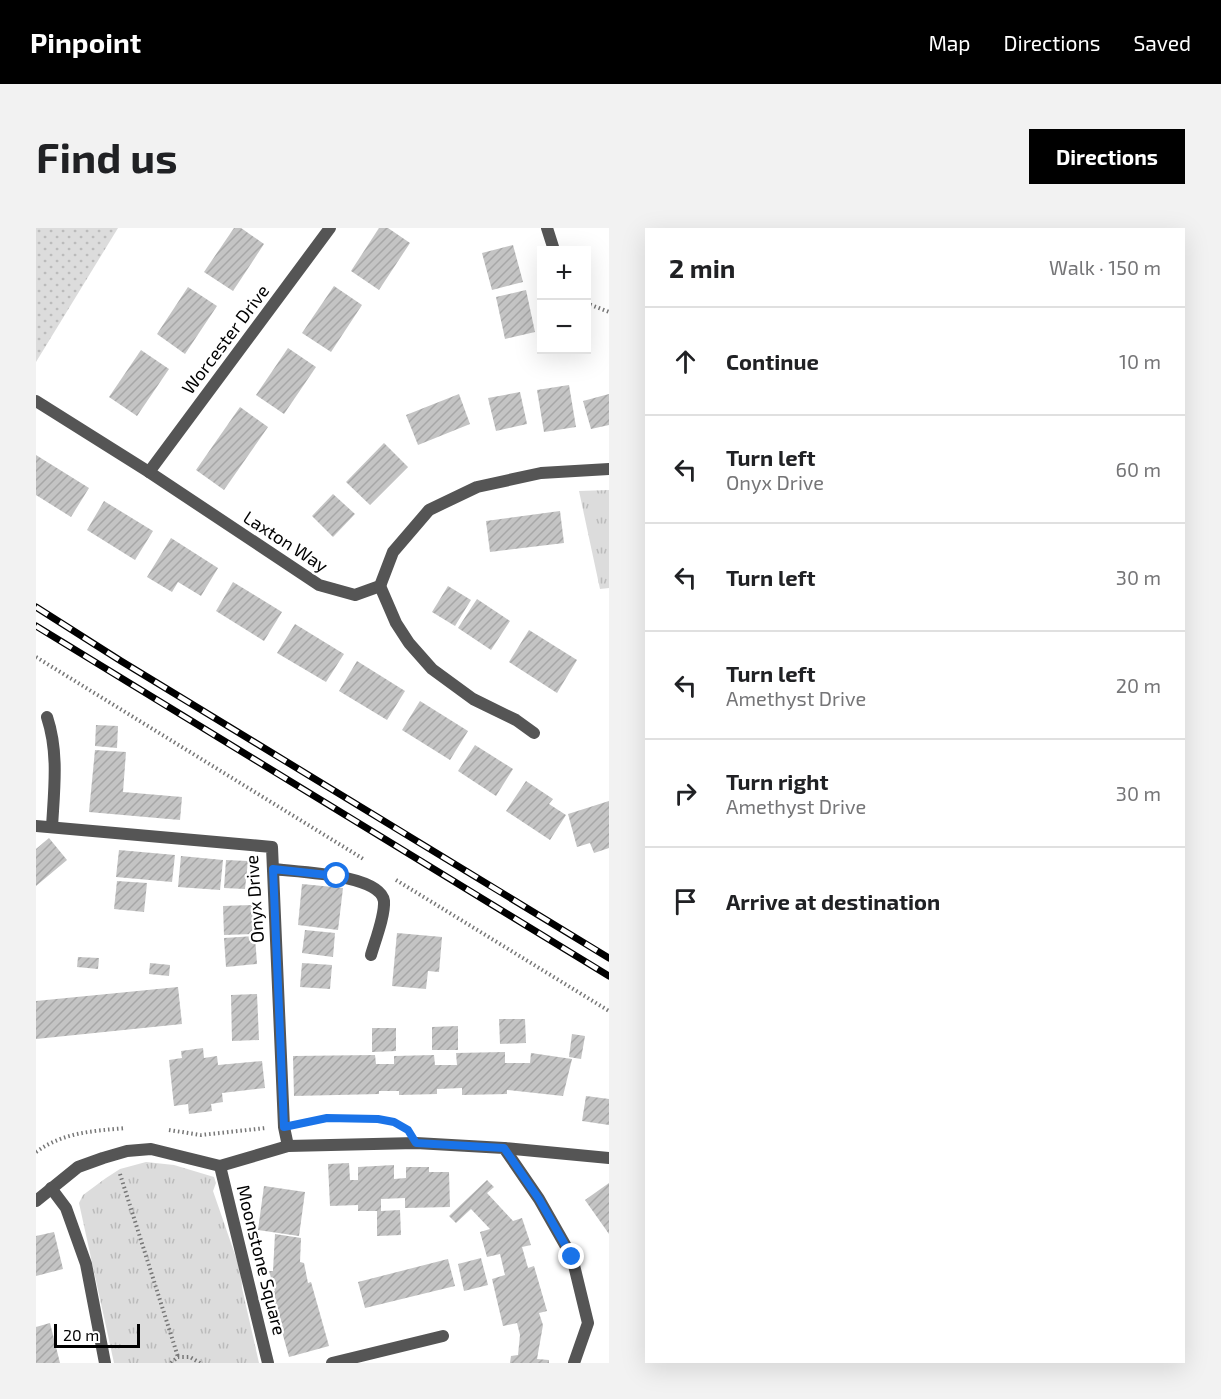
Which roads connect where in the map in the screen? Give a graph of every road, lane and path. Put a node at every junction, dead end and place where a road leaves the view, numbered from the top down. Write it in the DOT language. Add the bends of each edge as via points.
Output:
graph roads {
  1 [pos="330,228"];
  2 [pos="547,228"];
  3 [pos="553,246"];
  4 [pos="591,305"];
  5 [pos="609,312"];
  6 [pos="36,400"];
  7 [pos="609,469"];
  8 [pos="149,471"];
  9 [pos="380,586"];
  10 [pos="36,657"];
  11 [pos="47,717"];
  12 [pos="534,733"];
  13 [pos="36,826"];
  14 [pos="52,827"];
  15 [pos="368,862"];
  16 [pos="273,869"];
  17 [pos="388,874"];
  18 [pos="371,955"];
  19 [pos="609,1011"];
  20 [pos="284,1127"];
  21 [pos="129,1128"];
  22 [pos="165,1129"];
  23 [pos="416,1143"];
  24 [pos="288,1146"];
  25 [pos="504,1148"];
  26 [pos="36,1152"];
  27 [pos="114,1155"];
  28 [pos="609,1158"];
  29 [pos="220,1166"];
  30 [pos="51,1188"];
  31 [pos="36,1201"];
  32 [pos="442,1336"];
  33 [pos="178,1357"];
  34 [pos="105,1363"];
  35 [pos="171,1363"];
  36 [pos="200,1363"];
  37 [pos="268,1363"];
  38 [pos="332,1363"];
  39 [pos="574,1363"];
  1 -- 8 [label="street, Worcester Drive"];
  2 -- 3 [label="street"];
  4 -- 5 [label="path"];
  6 -- 8 [label="street, Laxton Way"];
  7 -- 9 [label="street" via="541,472 477,487 429,510 393,552"];
  8 -- 9 [label="street, Laxton Way" via="319,585 355,595"];
  9 -- 12 [label="street" via="396,623 432,669 473,699"];
  10 -- 15 [label="path"];
  11 -- 14 [label="street" via="55,769"];
  13 -- 14 [label="street, Onyx Drive"];
  14 -- 16 [label="street, Onyx Drive" via="272,847"];
  16 -- 18 [label="street" via="354,879 380,893 384,901 382,915"];
  16 -- 20 [label="street, Onyx Drive"];
  17 -- 19 [label="path"];
  20 -- 22 [label="path" via="201,1136"];
  20 -- 23 [label="path" via="327,1118 378,1119 408,1130"];
  20 -- 24 [label="street, Onyx Drive"];
  21 -- 26 [label="path" via="69,1135"];
  23 -- 24 [label="street"];
  23 -- 25 [label="street"];
  24 -- 29 [label="street"];
  25 -- 28 [label="street"];
  25 -- 39 [label="street" via="572,1257 588,1323"];
  27 -- 29 [label="street" via="151,1149"];
  27 -- 30 [label="street" via="78,1167"];
  27 -- 33 [label="path"];
  29 -- 37 [label="street, Moonstone Square"];
  30 -- 31 [label="street"];
  30 -- 34 [label="street" via="66,1208 86,1264"];
  32 -- 38 [label="street"];
  33 -- 35 [label="path"];
  33 -- 36 [label="path" via="190,1357"];
}
